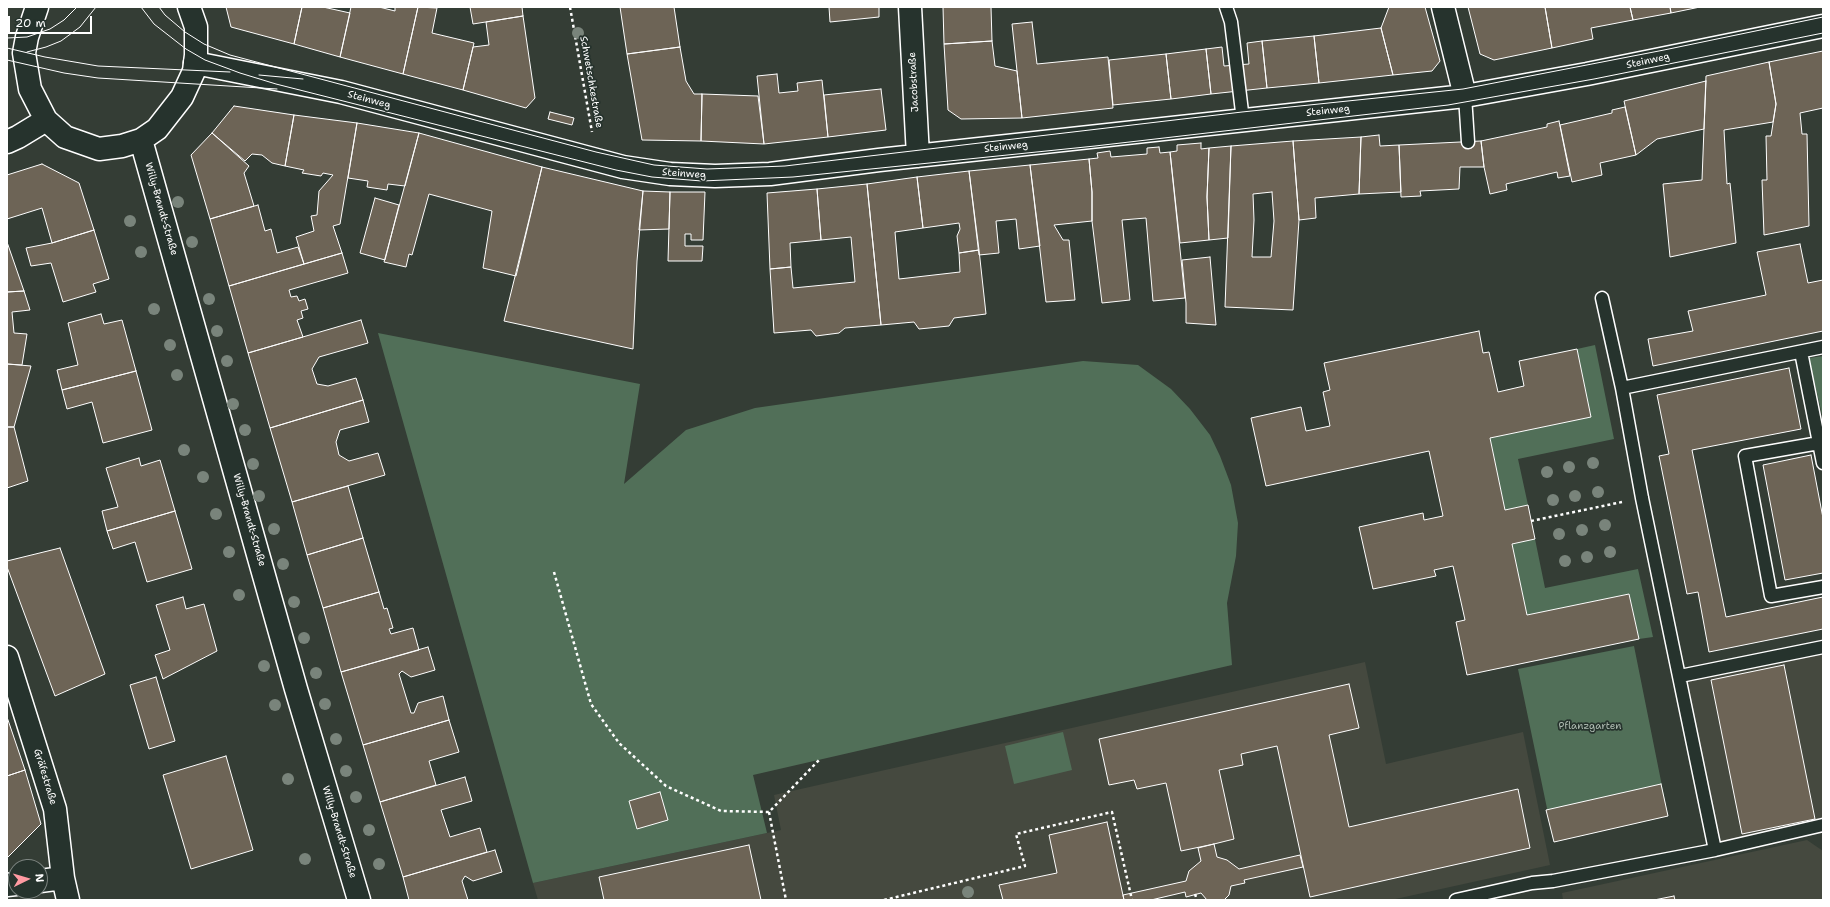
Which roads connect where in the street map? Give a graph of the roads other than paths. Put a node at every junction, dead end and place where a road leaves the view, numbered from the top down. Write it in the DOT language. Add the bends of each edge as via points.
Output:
graph roads {
  1 [pos="37,7"];
  2 [pos="189,7"];
  3 [pos="910,7"];
  4 [pos="1226,7"];
  5 [pos="1444,7"];
  6 [pos="1823,26"];
  7 [pos="16,52"];
  8 [pos="195,63"];
  9 [pos="1465,96"];
  10 [pos="46,120"];
  11 [pos="1243,120"];
  12 [pos="142,140"];
  13 [pos="7,142"];
  14 [pos="1468,142"];
  15 [pos="918,156"];
  16 [pos="1602,298"];
  17 [pos="1823,347"];
  18 [pos="1801,352"];
  19 [pos="1622,388"];
  20 [pos="1819,443"];
  21 [pos="1823,463"];
  22 [pos="1823,587"];
  23 [pos="1823,647"];
  24 [pos="7,657"];
  25 [pos="1680,676"];
  26 [pos="1823,825"];
  27 [pos="1715,850"];
  28 [pos="63,878"];
  29 [pos="48,880"];
  30 [pos="68,900"];
  31 [pos="360,900"];
  32 [pos="1456,900"];
  1 -- 7 [label="street" via="27,37"];
  2 -- 8 [label="street" via="196,27"];
  3 -- 15 [label="street, Jacobstraße"];
  4 -- 11 [label="lane" via="1231,22"];
  5 -- 9 [label="street"];
  6 -- 9 [label="street, Steinweg"];
  7 -- 10 [label="street" via="30,89"];
  8 -- 12 [label="street" via="189,83 172,112 157,129"];
  8 -- 15 [label="street, Steinweg" via="341,92 623,167 670,174 770,174"];
  9 -- 11 [label="street, Steinweg"];
  9 -- 14 [label="lane"];
  10 -- 12 [label="street" via="66,137 99,149"];
  10 -- 13 [label="street"];
  11 -- 15 [label="street, Steinweg"];
  12 -- 31 [label="street, Willy-Brandt-Straße" via="296,689"];
  16 -- 19 [label="lane"];
  17 -- 18 [label="lane"];
  18 -- 19 [label="lane"];
  18 -- 20 [label="lane"];
  19 -- 25 [label="lane" via="1642,498"];
  20 -- 21 [label="lane"];
  20 -- 22 [label="lane" via="1745,456 1771,596"];
  23 -- 25 [label="lane"];
  24 -- 28 [label="street, Gräfestraße" via="55,809"];
  25 -- 27 [label="lane"];
  26 -- 27 [label="lane"];
  27 -- 32 [label="lane" via="1532,883"];
  28 -- 29 [label="street"];
  28 -- 30 [label="street, Gräfestraße"];
}
